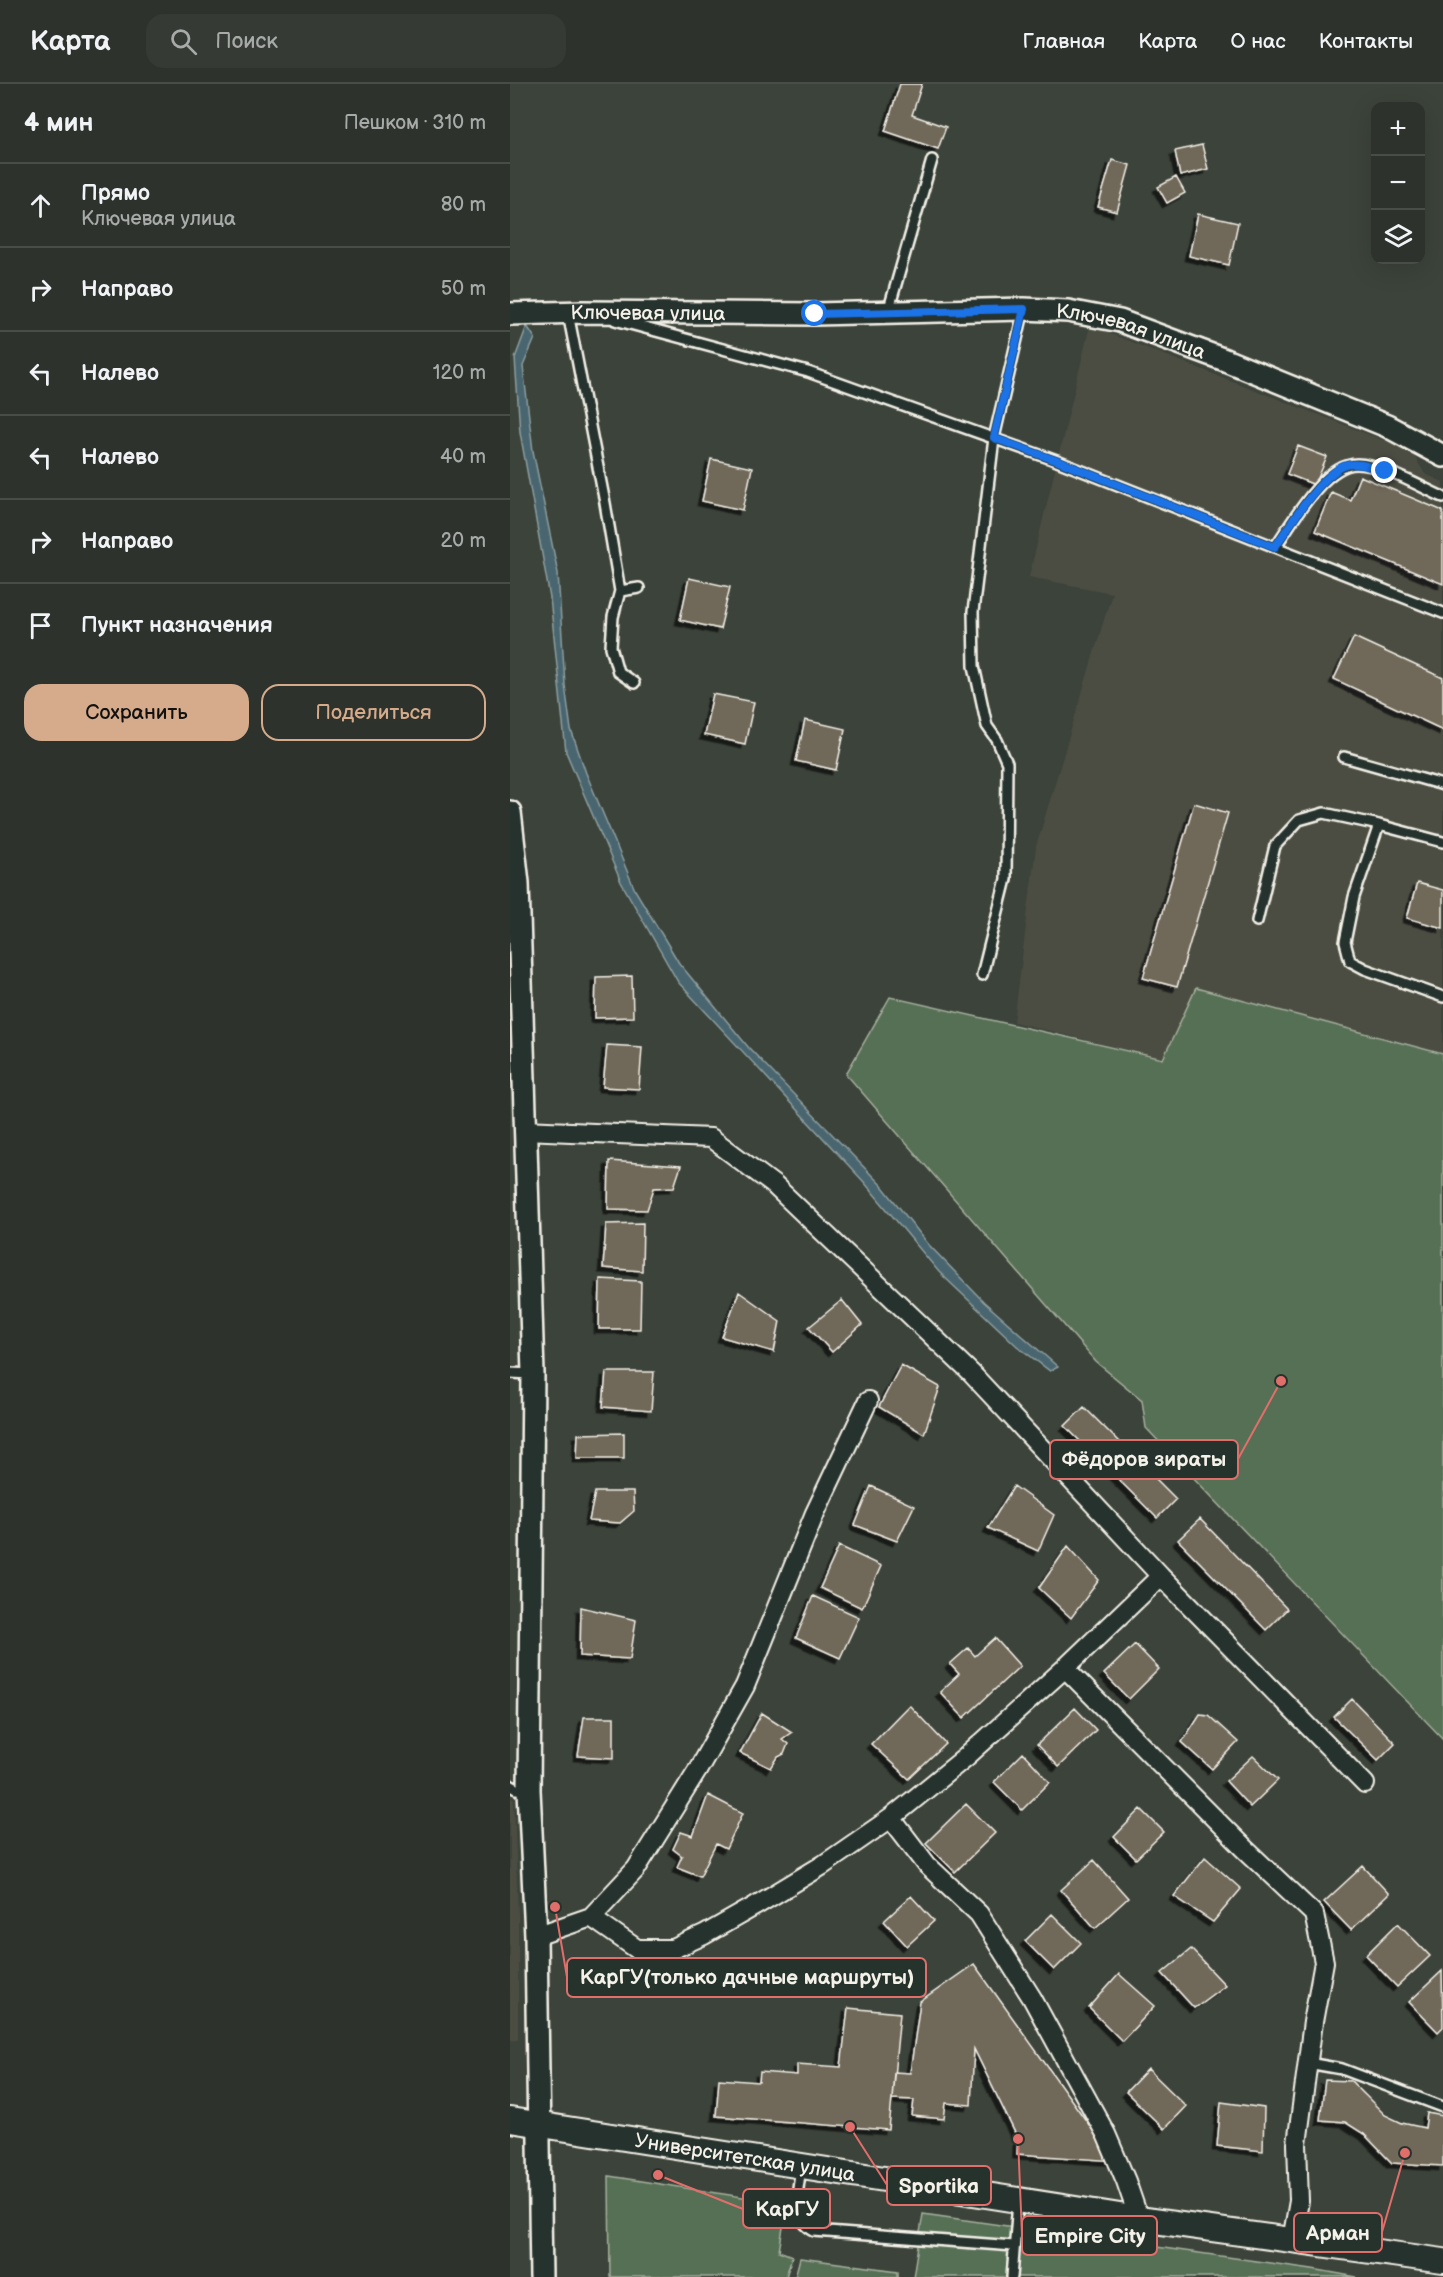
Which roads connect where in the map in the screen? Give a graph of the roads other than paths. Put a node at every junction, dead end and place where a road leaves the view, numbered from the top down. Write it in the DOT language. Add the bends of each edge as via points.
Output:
graph roads {
  1 [pos="932,160"];
  2 [pos="1024,309"];
  3 [pos="576,312"];
  4 [pos="888,312"];
  5 [pos="510,314"];
  6 [pos="994,438"];
  7 [pos="1443,456"];
  8 [pos="1443,497"];
  9 [pos="1275,547"];
  10 [pos="639,588"];
  11 [pos="620,591"];
  12 [pos="1443,613"];
  13 [pos="634,682"];
  14 [pos="1344,757"];
  15 [pos="1443,785"];
  16 [pos="510,812"];
  17 [pos="1379,825"];
  18 [pos="1443,842"];
  19 [pos="1257,921"];
  20 [pos="982,975"];
  21 [pos="1443,998"];
  22 [pos="524,1130"];
  23 [pos="510,1373"];
  24 [pos="533,1374"];
  25 [pos="868,1401"];
  26 [pos="1161,1576"];
  27 [pos="1065,1668"];
  28 [pos="1365,1784"];
  29 [pos="520,1788"];
  30 [pos="891,1818"];
  31 [pos="591,1917"];
  32 [pos="536,1936"];
  33 [pos="1308,2063"];
  34 [pos="1443,2107"];
  35 [pos="510,2120"];
  36 [pos="538,2124"];
  37 [pos="802,2166"];
  38 [pos="1018,2200"];
  39 [pos="1139,2219"];
  40 [pos="1292,2240"];
  41 [pos="1014,2246"];
  42 [pos="1443,2261"];
  43 [pos="541,2277"];
  44 [pos="1012,2277"];
  1 -- 4 [label="lane"];
  2 -- 4 [label="street, Ключевая улица"];
  2 -- 6 [label="lane"];
  2 -- 7 [label="street, Ключевая улица" via="1068,311 1120,321 1387,426"];
  3 -- 4 [label="street, Ключевая улица"];
  3 -- 5 [label="street, Ключевая улица"];
  3 -- 6 [label="lane" via="808,372"];
  3 -- 11 [label="lane"];
  6 -- 9 [label="lane"];
  6 -- 20 [label="lane" via="973,612 973,644 987,726 1007,763 1006,879"];
  8 -- 9 [label="lane" via="1385,471 1359,464 1345,465 1309,498"];
  9 -- 12 [label="lane"];
  10 -- 11 [label="lane"];
  11 -- 13 [label="lane" via="611,647 618,672"];
  14 -- 15 [label="lane"];
  16 -- 22 [label="street" via="518,883"];
  17 -- 18 [label="lane"];
  17 -- 19 [label="lane" via="1324,813 1299,820 1275,846"];
  17 -- 21 [label="lane" via="1354,897 1345,942 1350,960"];
  22 -- 24 [label="street"];
  22 -- 26 [label="street" via="711,1138 774,1185 971,1373"];
  23 -- 24 [label="lane"];
  24 -- 29 [label="street"];
  25 -- 31 [label="street" via="815,1513 745,1686 636,1869"];
  26 -- 27 [label="street"];
  26 -- 28 [label="street"];
  27 -- 30 [label="street"];
  27 -- 33 [label="street" via="1314,1914 1324,1962"];
  29 -- 32 [label="street"];
  30 -- 31 [label="street" via="755,1906 673,1949 637,1949"];
  30 -- 39 [label="street" via="927,1865 979,1914 1032,1998 1106,2134"];
  31 -- 32 [label="street"];
  32 -- 36 [label="street"];
  33 -- 34 [label="lane" via="1342,2069"];
  33 -- 40 [label="street" via="1297,2144 1299,2201"];
  35 -- 36 [label="main road, Университетская улица"];
  36 -- 37 [label="main road, Университетская улица"];
  36 -- 43 [label="street"];
  37 -- 38 [label="main road, Университетская улица"];
  37 -- 41 [label="lane" via="797,2213 814,2231"];
  38 -- 39 [label="main road, Университетская улица"];
  38 -- 41 [label="lane"];
  39 -- 40 [label="main road, Университетская улица"];
  40 -- 42 [label="main road, Университетская улица"];
  41 -- 44 [label="lane"];
}
